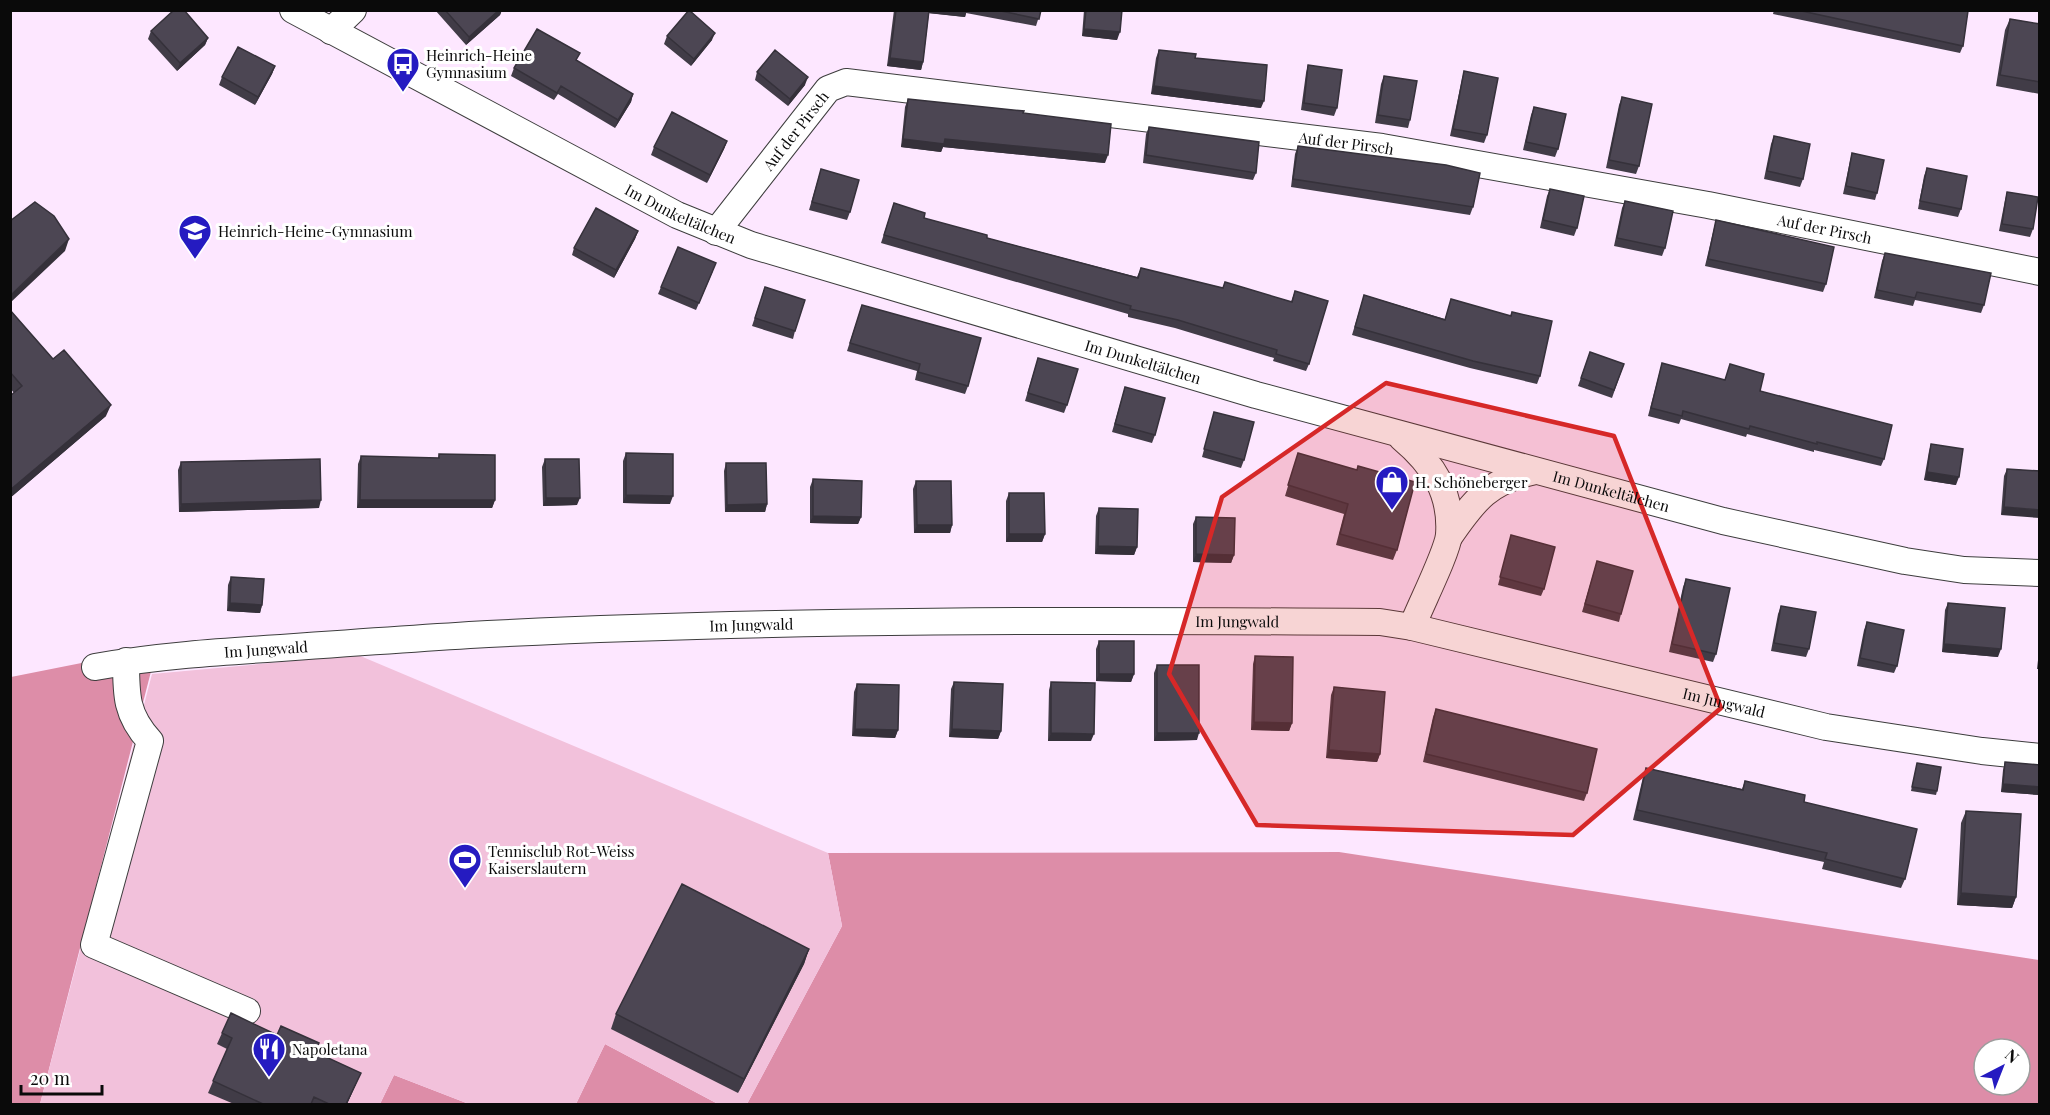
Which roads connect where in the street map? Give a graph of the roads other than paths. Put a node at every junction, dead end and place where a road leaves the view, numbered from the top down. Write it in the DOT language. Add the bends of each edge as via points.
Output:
graph roads {
  1 [pos="293,10"];
  2 [pos="353,10"];
  3 [pos="331,31"];
  4 [pos="716,232"];
  5 [pos="2040,272"];
  6 [pos="1398,434"];
  7 [pos="1537,470"];
  8 [pos="1449,537"];
  9 [pos="2040,573"];
  10 [pos="1412,627"];
  11 [pos="126,661"];
  12 [pos="95,667"];
  13 [pos="2040,757"];
  14 [pos="247,1011"];
  1 -- 3 [label="street, Im Dunkeltälchen"];
  2 -- 3 [label="street"];
  3 -- 4 [label="street, Im Dunkeltälchen"];
  4 -- 5 [label="street, Auf der Pirsch" via="828,89 846,82 1382,147 1708,205"];
  4 -- 6 [label="street, Im Dunkeltälchen"];
  6 -- 7 [label="street, Im Dunkeltälchen"];
  6 -- 8 [label="street" via="1425,457 1438,477 1447,507"];
  7 -- 8 [label="street" via="1499,481 1482,493"];
  7 -- 9 [label="street, Im Dunkeltälchen" via="1723,521 1905,561 1964,570"];
  8 -- 10 [label="street"];
  10 -- 11 [label="street, Im Jungwald" via="1380,622 1146,620 680,624 425,638"];
  10 -- 13 [label="street, Im Jungwald" via="1826,727"];
  11 -- 12 [label="street, Im Jungwald"];
  11 -- 14 [label="street" via="126,692 134,724 150,741 94,945"];
}
